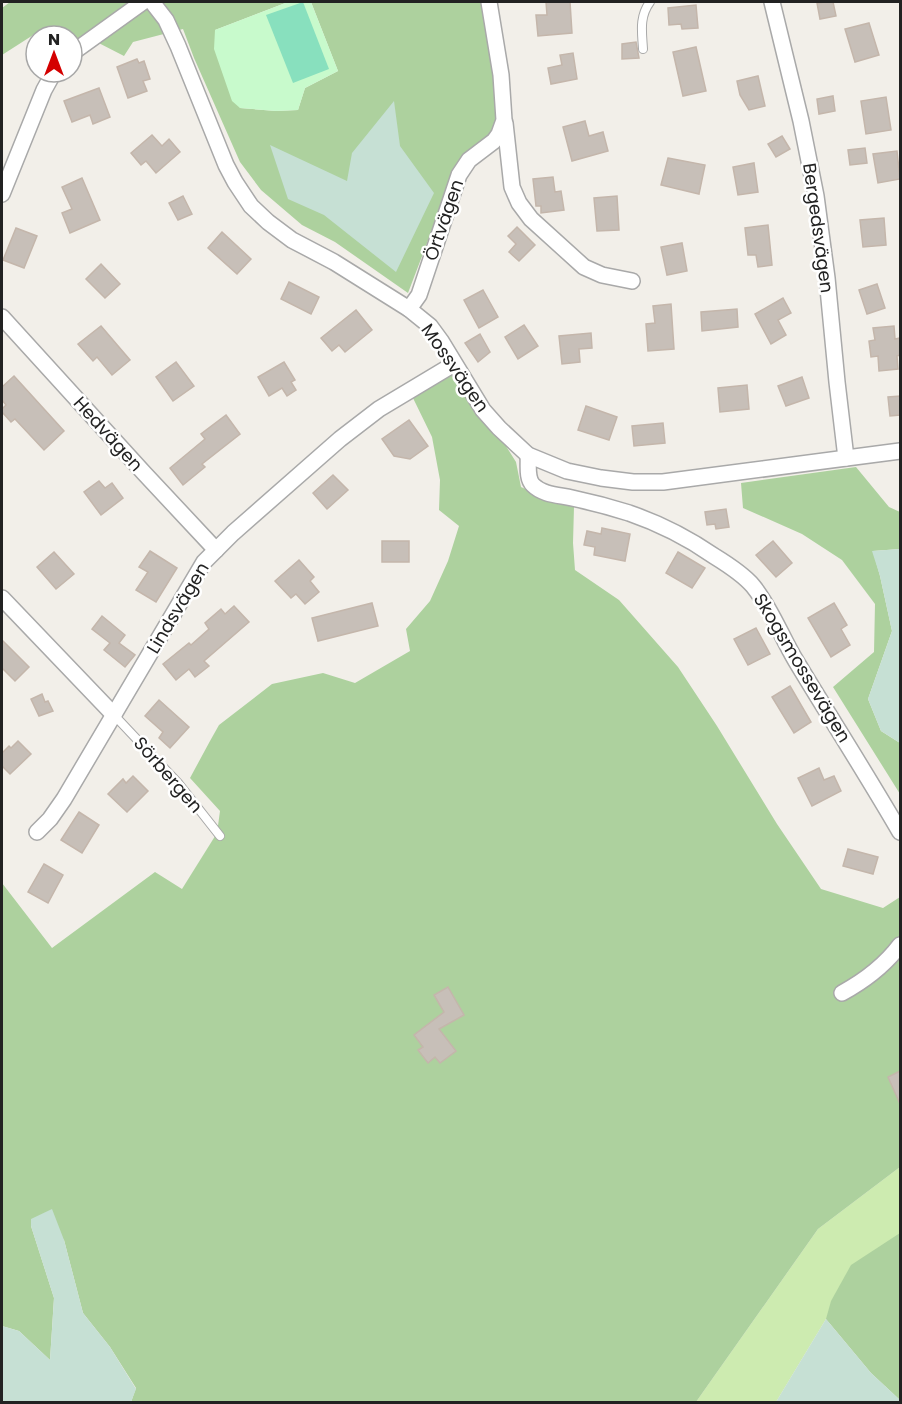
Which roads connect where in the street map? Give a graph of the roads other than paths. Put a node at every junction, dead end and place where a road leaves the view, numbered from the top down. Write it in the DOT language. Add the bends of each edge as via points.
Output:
graph roads {
  1 [pos="143,2"];
  2 [pos="152,2"];
  3 [pos="489,2"];
  4 [pos="650,2"];
  5 [pos="772,2"];
  6 [pos="84,44"];
  7 [pos="643,49"];
  8 [pos="47,84"];
  9 [pos="504,120"];
  10 [pos="2,194"];
  11 [pos="632,280"];
  12 [pos="409,309"];
  13 [pos="2,316"];
  14 [pos="454,364"];
  15 [pos="900,452"];
  16 [pos="528,455"];
  17 [pos="846,458"];
  18 [pos="216,550"];
  19 [pos="2,598"];
  20 [pos="114,715"];
  21 [pos="37,832"];
  22 [pos="900,832"];
  23 [pos="220,836"];
  24 [pos="900,945"];
  25 [pos="842,993"];
  1 -- 6 [label="street"];
  2 -- 12 [label="street, Mossvägen" via="166,20 226,165 251,206 292,240"];
  3 -- 9 [label="street"];
  4 -- 7 [label="lane" via="642,21"];
  5 -- 17 [label="street, Bergedsvägen" via="816,196"];
  8 -- 10 [label="street"];
  9 -- 11 [label="street" via="512,187 531,219 585,267 616,279"];
  9 -- 12 [label="street, Örtvägen" via="494,141 469,160 459,175 419,295"];
  12 -- 14 [label="street, Mossvägen" via="430,326"];
  13 -- 18 [label="street, Hedvägen"];
  14 -- 16 [label="street, Mossvägen" via="483,411"];
  14 -- 18 [label="street, Lindsvägen" via="379,409 340,439"];
  15 -- 17 [label="street, Mossvägen"];
  16 -- 17 [label="street, Mossvägen" via="567,471 633,482 663,482"];
  16 -- 22 [label="street, Skogsmossevägen" via="529,475 535,487 654,523 713,555 753,585"];
  18 -- 20 [label="street, Lindsvägen" via="194,578"];
  19 -- 20 [label="street"];
  20 -- 21 [label="street, Lindsvägen" via="64,799"];
  20 -- 23 [label="lane, Sörbergen" via="179,784"];
  24 -- 25 [label="street" via="884,964"];
}
